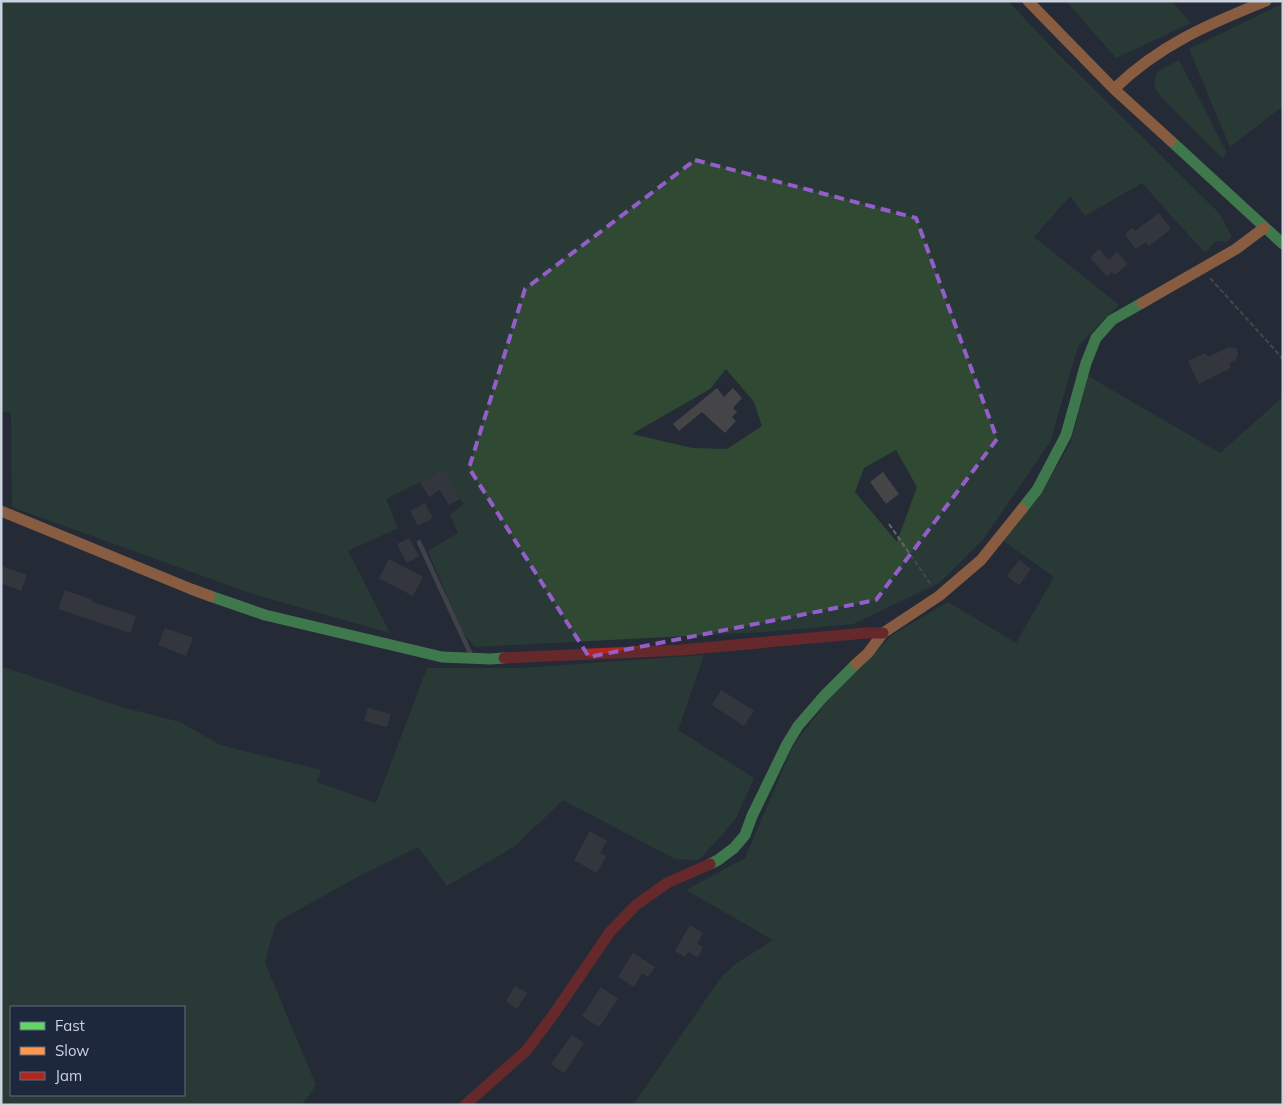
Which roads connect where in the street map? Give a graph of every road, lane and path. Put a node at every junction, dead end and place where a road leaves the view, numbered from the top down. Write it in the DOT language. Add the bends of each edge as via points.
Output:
graph roads {
  1 [pos="1028,1"];
  2 [pos="1266,1"];
  3 [pos="1114,89"];
  4 [pos="1264,228"];
  5 [pos="1283,244"];
  6 [pos="1203,269"];
  7 [pos="1283,360"];
  8 [pos="1,511"];
  9 [pos="889,524"];
  10 [pos="419,542"];
  11 [pos="940,596"];
  12 [pos="883,633"];
  13 [pos="472,658"];
  14 [pos="465,1105"];
  1 -- 3 [label="street"];
  2 -- 3 [label="street" via="1185,37 1149,59"];
  3 -- 4 [label="street"];
  4 -- 5 [label="street"];
  4 -- 6 [label="street"];
  6 -- 7 [label="path"];
  6 -- 11 [label="street" via="1112,320 1096,338 1066,435 1037,490 981,560"];
  8 -- 13 [label="street" via="191,589 265,615 442,657"];
  9 -- 11 [label="path"];
  10 -- 13 [label="lane"];
  11 -- 12 [label="street"];
  12 -- 13 [label="street" via="681,650"];
  12 -- 14 [label="street" via="798,726 745,835 734,848 718,860 667,883 636,905 610,932 526,1051"];
}
